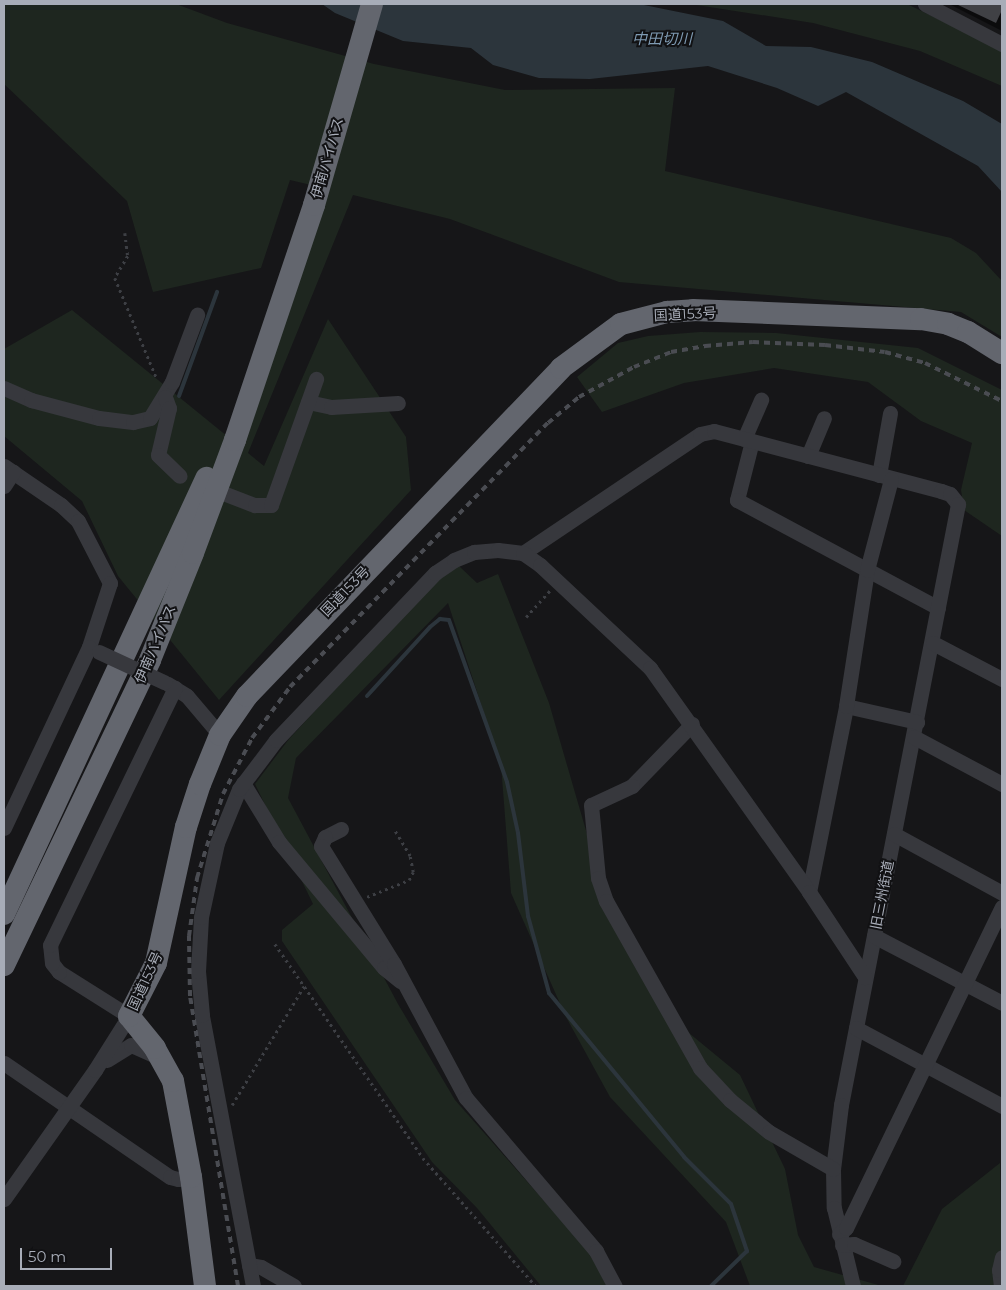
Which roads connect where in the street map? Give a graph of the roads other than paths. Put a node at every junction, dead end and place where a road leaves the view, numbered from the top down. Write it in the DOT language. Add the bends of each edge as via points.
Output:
graph roads {
  1 [pos="372,4"];
  2 [pos="925,4"];
  3 [pos="1002,44"];
  4 [pos="276,311"];
  5 [pos="197,315"];
  6 [pos="1002,353"];
  7 [pos="316,379"];
  8 [pos="4,388"];
  9 [pos="165,397"];
  10 [pos="761,400"];
  11 [pos="308,402"];
  12 [pos="398,403"];
  13 [pos="890,413"];
  14 [pos="824,418"];
  15 [pos="748,440"];
  16 [pos="808,456"];
  17 [pos="8,469"];
  18 [pos="180,476"];
  19 [pos="885,477"];
  20 [pos="4,486"];
  21 [pos="223,493"];
  22 [pos="523,553"];
  23 [pos="867,570"];
  24 [pos="938,608"];
  25 [pos="933,643"];
  26 [pos="94,649"];
  27 [pos="1002,679"];
  28 [pos="170,685"];
  29 [pos="846,706"];
  30 [pos="692,724"];
  31 [pos="916,729"];
  32 [pos="220,735"];
  33 [pos="243,783"];
  34 [pos="1002,784"];
  35 [pos="4,828"];
  36 [pos="341,829"];
  37 [pos="894,834"];
  38 [pos="809,892"];
  39 [pos="1002,893"];
  40 [pos="1002,907"];
  41 [pos="4,914"];
  42 [pos="874,936"];
  43 [pos="4,965"];
  44 [pos="866,977"];
  45 [pos="403,983"];
  46 [pos="966,984"];
  47 [pos="1002,1003"];
  48 [pos="129,1016"];
  49 [pos="856,1028"];
  50 [pos="4,1063"];
  51 [pos="165,1064"];
  52 [pos="927,1065"];
  53 [pos="95,1070"];
  54 [pos="1002,1106"];
  55 [pos="69,1108"];
  56 [pos="833,1169"];
  57 [pos="191,1177"];
  58 [pos="4,1199"];
  59 [pos="840,1239"];
  60 [pos="1002,1257"];
  61 [pos="893,1261"];
  62 [pos="249,1265"];
  63 [pos="205,1286"];
  64 [pos="253,1286"];
  65 [pos="294,1286"];
  66 [pos="615,1286"];
  67 [pos="853,1286"];
  68 [pos="1001,1286"];
  1 -- 4 [label="highway, 伊南バイパス" via="314,205"];
  2 -- 3 [label="street"];
  4 -- 41 [label="highway, 伊南バイパス" via="173,553"];
  4 -- 43 [label="highway, 伊南バイパス" via="235,440 150,660"];
  5 -- 9 [label="street"];
  6 -- 32 [label="highway, 国道153号" via="968,332 922,319 693,310 667,312 621,324 561,368 521,408 278,660"];
  7 -- 11 [label="street"];
  8 -- 9 [label="street" via="31,400 99,418 133,422 150,418"];
  9 -- 18 [label="street" via="168,408 158,455"];
  10 -- 15 [label="street"];
  11 -- 12 [label="street" via="330,408"];
  11 -- 21 [label="street" via="271,505 255,505"];
  13 -- 19 [label="street"];
  14 -- 16 [label="street"];
  15 -- 16 [label="street"];
  15 -- 22 [label="street" via="714,431 700,434"];
  15 -- 23 [label="street" via="737,500"];
  16 -- 19 [label="street"];
  17 -- 20 [label="street"];
  17 -- 26 [label="street" via="61,505 78,521 110,583"];
  19 -- 23 [label="street"];
  19 -- 24 [label="street, 旧三州街道" via="950,494 958,504"];
  22 -- 30 [label="street" via="650,668"];
  22 -- 33 [label="street" via="474,552 435,573 276,740"];
  23 -- 24 [label="street"];
  23 -- 29 [label="street"];
  24 -- 25 [label="street, 旧三州街道"];
  25 -- 27 [label="street"];
  25 -- 31 [label="street, 旧三州街道"];
  26 -- 28 [label="street, bridge"];
  26 -- 35 [label="street"];
  28 -- 32 [label="street" via="188,696"];
  28 -- 48 [label="street" via="50,945 52,963 59,972"];
  29 -- 31 [label="street"];
  29 -- 38 [label="street"];
  30 -- 38 [label="street"];
  30 -- 56 [label="street" via="632,786 591,805 598,878 606,901 700,1068 730,1100 770,1132"];
  31 -- 34 [label="street"];
  31 -- 37 [label="street, 旧三州街道"];
  32 -- 48 [label="highway, 国道153号" via="186,827 156,963"];
  33 -- 45 [label="street" via="279,842 384,968"];
  33 -- 62 [label="street" via="217,843 201,926 198,971 202,1014"];
  36 -- 45 [label="street" via="325,837 321,846"];
  37 -- 39 [label="street"];
  37 -- 42 [label="street, 旧三州街道"];
  38 -- 44 [label="street"];
  40 -- 46 [label="street"];
  42 -- 44 [label="street, 旧三州街道"];
  42 -- 46 [label="street"];
  44 -- 49 [label="street, 旧三州街道"];
  45 -- 66 [label="street" via="466,1098 596,1251"];
  46 -- 47 [label="street"];
  46 -- 52 [label="street"];
  48 -- 51 [label="highway, 国道153号"];
  48 -- 53 [label="street"];
  49 -- 52 [label="street"];
  49 -- 56 [label="street, 旧三州街道"];
  50 -- 55 [label="street"];
  51 -- 53 [label="street" via="151,1052 131,1045 116,1052"];
  51 -- 57 [label="highway, 国道153号" via="177,1100"];
  52 -- 54 [label="street"];
  52 -- 59 [label="street"];
  53 -- 55 [label="street"];
  55 -- 57 [label="street" via="170,1177"];
  55 -- 58 [label="street"];
  56 -- 59 [label="street, 旧三州街道" via="834,1208"];
  57 -- 63 [label="highway, 国道153号"];
  59 -- 61 [label="street"];
  59 -- 67 [label="street, 旧三州街道"];
  60 -- 68 [label="street" via="999,1270"];
  62 -- 64 [label="street"];
  62 -- 65 [label="street" via="261,1267"];
}
